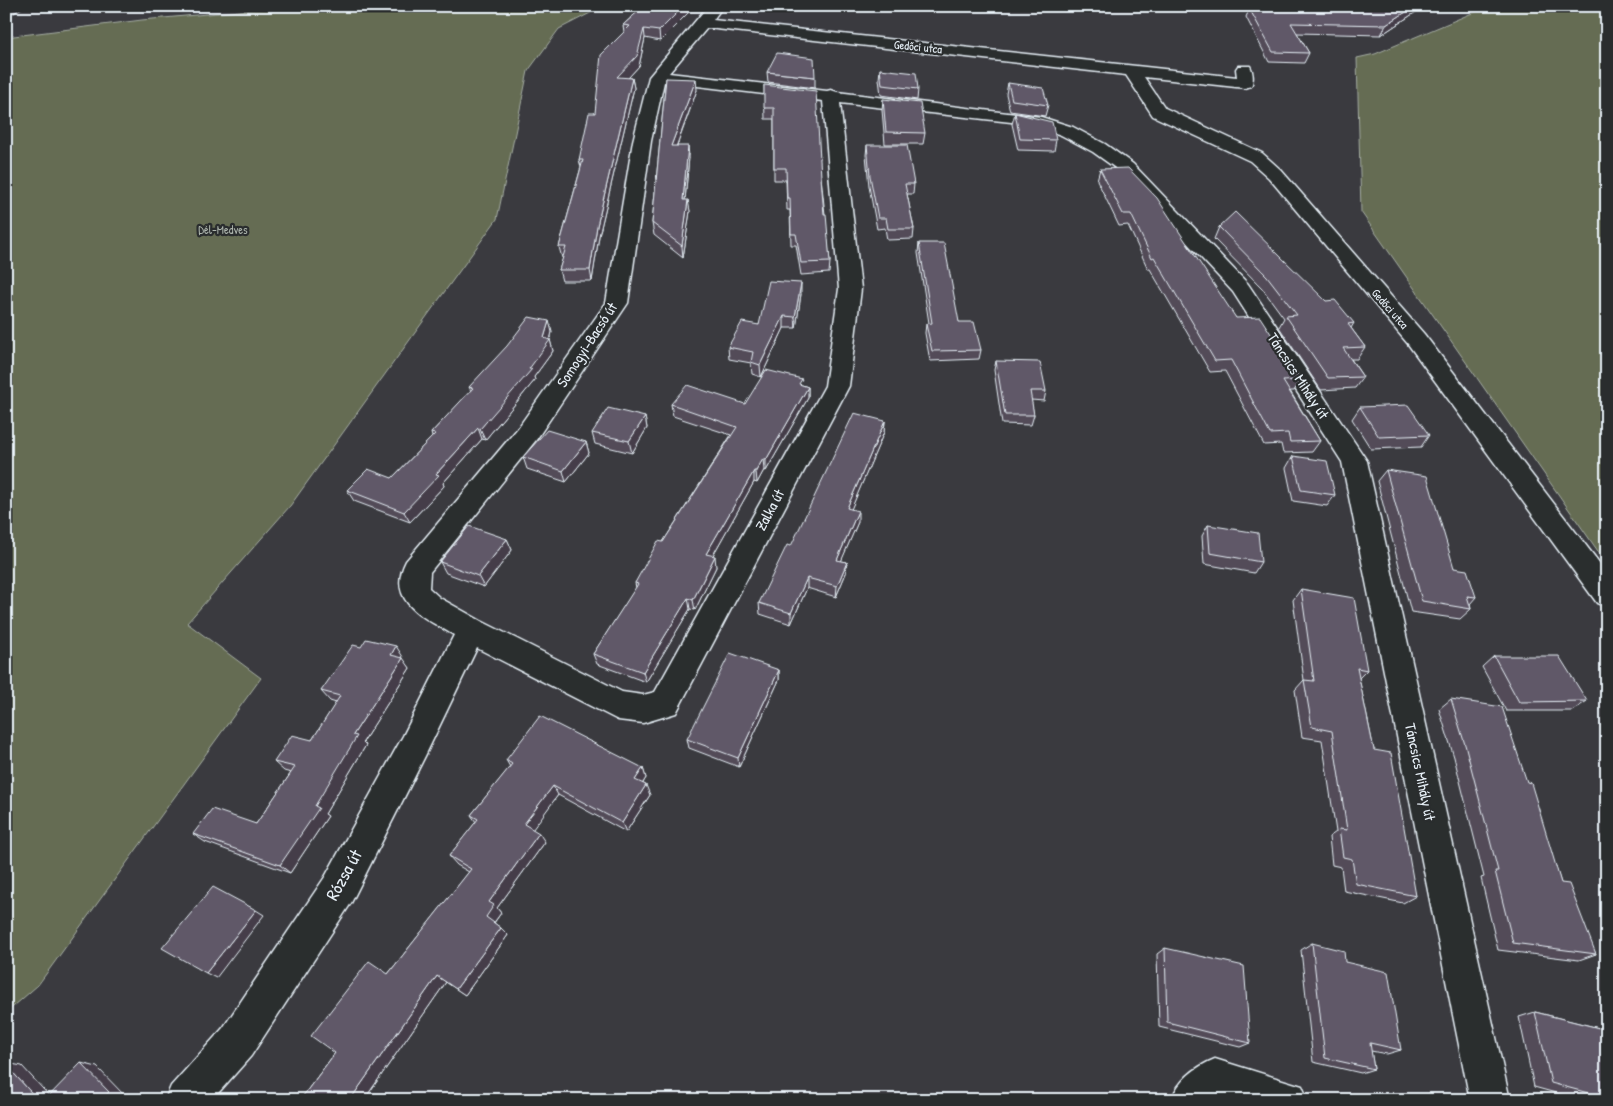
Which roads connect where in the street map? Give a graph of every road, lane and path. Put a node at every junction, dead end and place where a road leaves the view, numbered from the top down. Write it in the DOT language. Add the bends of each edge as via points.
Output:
graph roads {
  1 [pos="710,15"];
  2 [pos="1244,69"];
  3 [pos="1132,71"];
  4 [pos="657,77"];
  5 [pos="831,95"];
  6 [pos="1607,595"];
  7 [pos="471,630"];
  8 [pos="185,1100"];
  9 [pos="1191,1100"];
  10 [pos="1288,1100"];
  11 [pos="1490,1100"];
  1 -- 3 [label="street, Gedőci utca"];
  1 -- 4 [label="street, Somogyi-Bacsó út"];
  2 -- 3 [label="street, Gedőci utca" via="1245,83"];
  3 -- 6 [label="street, Gedőci utca" via="1159,112 1256,157 1275,174 1416,339"];
  4 -- 5 [label="street, Táncsics Mihály út"];
  4 -- 7 [label="street, Somogyi-Bacsó út" via="642,141 617,304 527,434 416,569 415,593 430,606"];
  5 -- 7 [label="street, Zalka út" via="850,288 837,386 665,703 643,709 618,706"];
  5 -- 11 [label="street, Táncsics Mihály út" via="1010,117 1041,122 1067,131 1127,168 1241,288 1354,461"];
  7 -- 8 [label="street, Rózsa út" via="338,890 237,1042"];
  9 -- 10 [label="street" via="1215,1079"];
}
